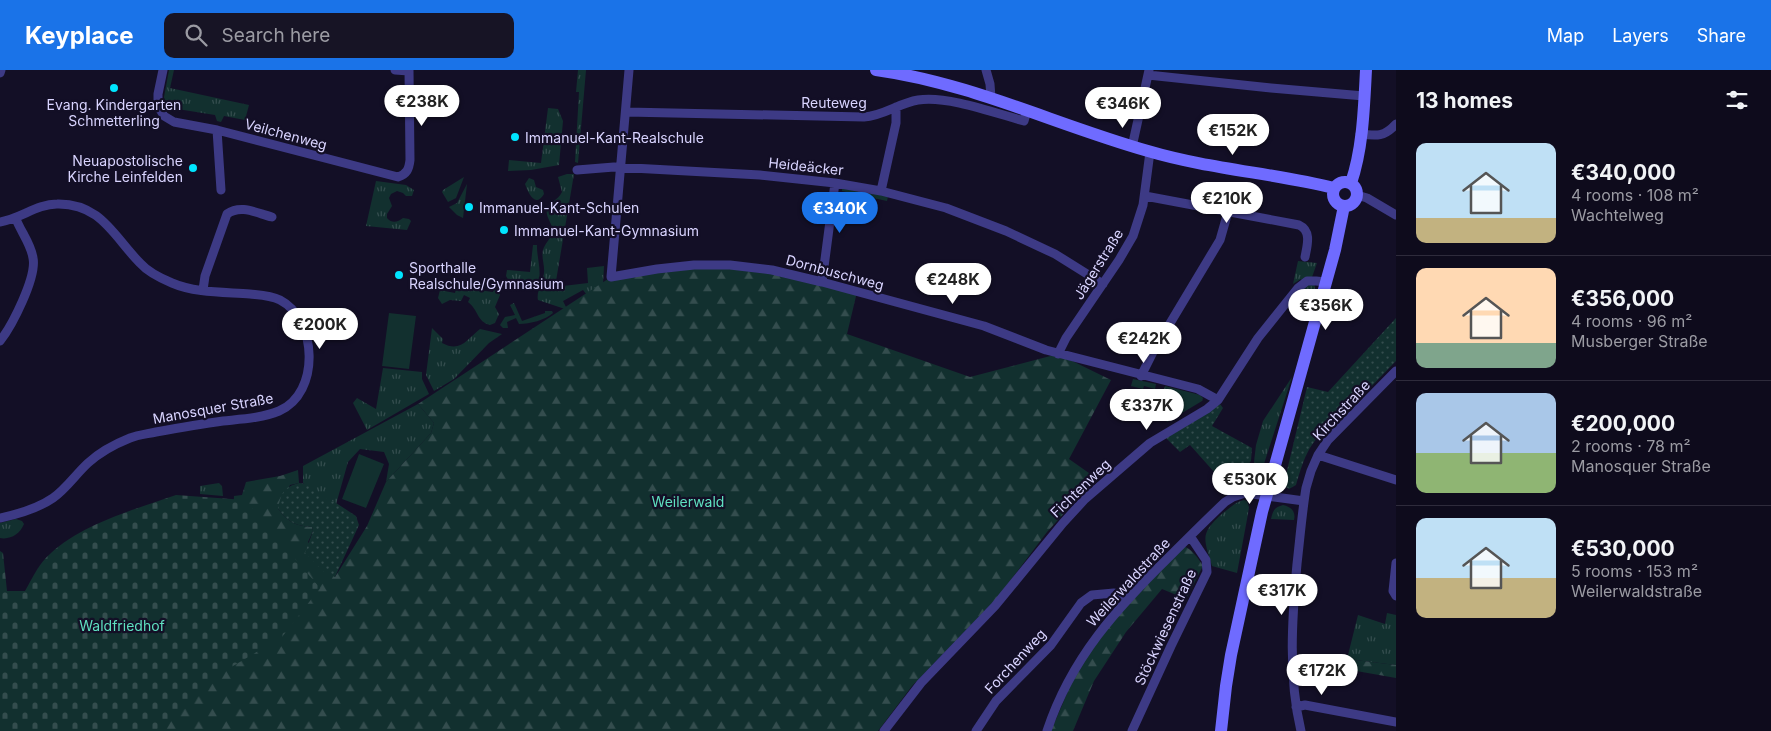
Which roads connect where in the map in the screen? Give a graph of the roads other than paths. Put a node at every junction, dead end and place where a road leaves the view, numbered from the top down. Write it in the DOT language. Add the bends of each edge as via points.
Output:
graph roads {
  1 [pos="163,70"];
  2 [pos="395,70"];
  3 [pos="630,70"];
  4 [pos="876,70"];
  5 [pos="986,70"];
  6 [pos="1366,70"];
  7 [pos="409,71"];
  8 [pos="1148,72"];
  9 [pos="1364,96"];
  10 [pos="991,98"];
  11 [pos="896,107"];
  12 [pos="1027,110"];
  13 [pos="627,112"];
  14 [pos="1396,124"];
  15 [pos="217,130"];
  16 [pos="1360,134"];
  17 [pos="1132,147"];
  18 [pos="1150,152"];
  19 [pos="622,167"];
  20 [pos="576,170"];
  21 [pos="835,183"];
  22 [pos="1351,183"];
  23 [pos="1334,188"];
  24 [pos="221,190"];
  25 [pos="881,191"];
  26 [pos="1357,195"];
  27 [pos="1145,196"];
  28 [pos="1344,206"];
  29 [pos="1228,212"];
  30 [pos="1396,215"];
  31 [pos="272,217"];
  32 [pos="16,218"];
  33 [pos="0,222"];
  34 [pos="1305,257"];
  35 [pos="822,282"];
  36 [pos="1326,282"];
  37 [pos="1103,284"];
  38 [pos="204,290"];
  39 [pos="0,341"];
  40 [pos="1058,354"];
  41 [pos="1396,371"];
  42 [pos="1141,376"];
  43 [pos="1392,383"];
  44 [pos="1218,400"];
  45 [pos="1318,455"];
  46 [pos="1396,480"];
  47 [pos="1266,495"];
  48 [pos="1304,500"];
  49 [pos="0,518"];
  50 [pos="1190,536"];
  51 [pos="1396,563"];
  52 [pos="1394,594"];
  53 [pos="1128,598"];
  54 [pos="1296,707"];
  55 [pos="1396,722"];
  56 [pos="884,731"];
  57 [pos="976,731"];
  58 [pos="1048,731"];
  59 [pos="1132,731"];
  60 [pos="1221,731"];
  61 [pos="1301,731"];
  1 -- 15 [label="street, Veilchenweg" via="158,94 161,112 174,122"];
  2 -- 7 [label="street"];
  3 -- 13 [label="street"];
  4 -- 10 [label="main road" via="916,77"];
  5 -- 10 [label="street"];
  6 -- 9 [label="main road"];
  7 -- 15 [label="street, Veilchenweg" via="410,160 406,173 398,177"];
  8 -- 9 [label="street"];
  8 -- 17 [label="street"];
  9 -- 16 [label="main road"];
  10 -- 12 [label="main road"];
  11 -- 12 [label="street, Reuteweg" via="916,100 936,99 1024,121"];
  11 -- 13 [label="street, Reuteweg" via="864,117"];
  11 -- 25 [label="street" via="896,123"];
  12 -- 17 [label="main road"];
  13 -- 19 [label="street"];
  14 -- 16 [label="street" via="1382,135"];
  15 -- 24 [label="street"];
  16 -- 22 [label="main road"];
  17 -- 18 [label="main road"];
  18 -- 23 [label="main road" via="1208,166"];
  18 -- 27 [label="street, Jägerstraße"];
  19 -- 20 [label="street, Heideäcker"];
  19 -- 21 [label="street, Heideäcker" via="780,176"];
  19 -- 35 [label="street, Dornbuschweg" via="611,277 711,264 756,268"];
  21 -- 25 [label="street, Heideäcker"];
  21 -- 35 [label="street"];
  22 -- 23 [label="main road" via="1339,182"];
  22 -- 26 [label="main road"];
  23 -- 28 [label="main road" via="1333,198"];
  25 -- 37 [label="street, Heideäcker" via="946,208 1006,231 1055,254"];
  26 -- 28 [label="main road" via="1351,204"];
  26 -- 30 [label="street"];
  27 -- 29 [label="street"];
  27 -- 37 [label="street, Jägerstraße" via="1133,236"];
  28 -- 36 [label="main road"];
  29 -- 34 [label="street" via="1303,227 1308,238"];
  29 -- 42 [label="street" via="1220,240"];
  31 -- 38 [label="street" via="240,208 227,214 205,276"];
  32 -- 33 [label="street, Manosquer Straße"];
  32 -- 38 [label="street, Manosquer Straße" via="49,205 74,205 105,221 148,271 176,285"];
  32 -- 39 [label="street" via="30,246 34,263 16,314"];
  35 -- 40 [label="street, Dornbuschweg" via="984,326"];
  36 -- 44 [label="street, Fichtenweg" via="1307,281 1292,294 1266,326"];
  36 -- 47 [label="main road"];
  37 -- 40 [label="street, Jägerstraße"];
  38 -- 49 [label="street, Manosquer Straße" via="268,295 296,312 304,328 308,371 291,404 265,415 132,437 110,446 51,499 25,512"];
  40 -- 42 [label="street, Dornbuschweg"];
  41 -- 43 [label="street, Kirchstraße"];
  42 -- 44 [label="street, Dornbuschweg" via="1198,390"];
  43 -- 45 [label="street, Kirchstraße" via="1328,440"];
  44 -- 56 [label="street, Fichtenweg" via="1150,443 1085,499 999,602 921,682"];
  45 -- 46 [label="street"];
  45 -- 48 [label="street, Kirchstraße" via="1310,471"];
  47 -- 48 [label="street, Weilerwaldstraße"];
  47 -- 50 [label="street, Weilerwaldstraße" via="1245,493 1232,497"];
  47 -- 60 [label="main road" via="1231,655"];
  48 -- 54 [label="street, Kirchstraße" via="1294,595"];
  50 -- 53 [label="street, Weilerwaldstraße"];
  50 -- 59 [label="street, Stöckwiesenstraße" via="1206,560 1207,572"];
  51 -- 52 [label="street"];
  53 -- 57 [label="street, Forchenweg" via="1114,593 1092,596 1081,603 1051,645 1001,696"];
  53 -- 58 [label="street, Weilerwaldstraße" via="1078,663"];
  54 -- 55 [label="street" via="1305,705"];
  54 -- 61 [label="street, Kirchstraße"];
}
